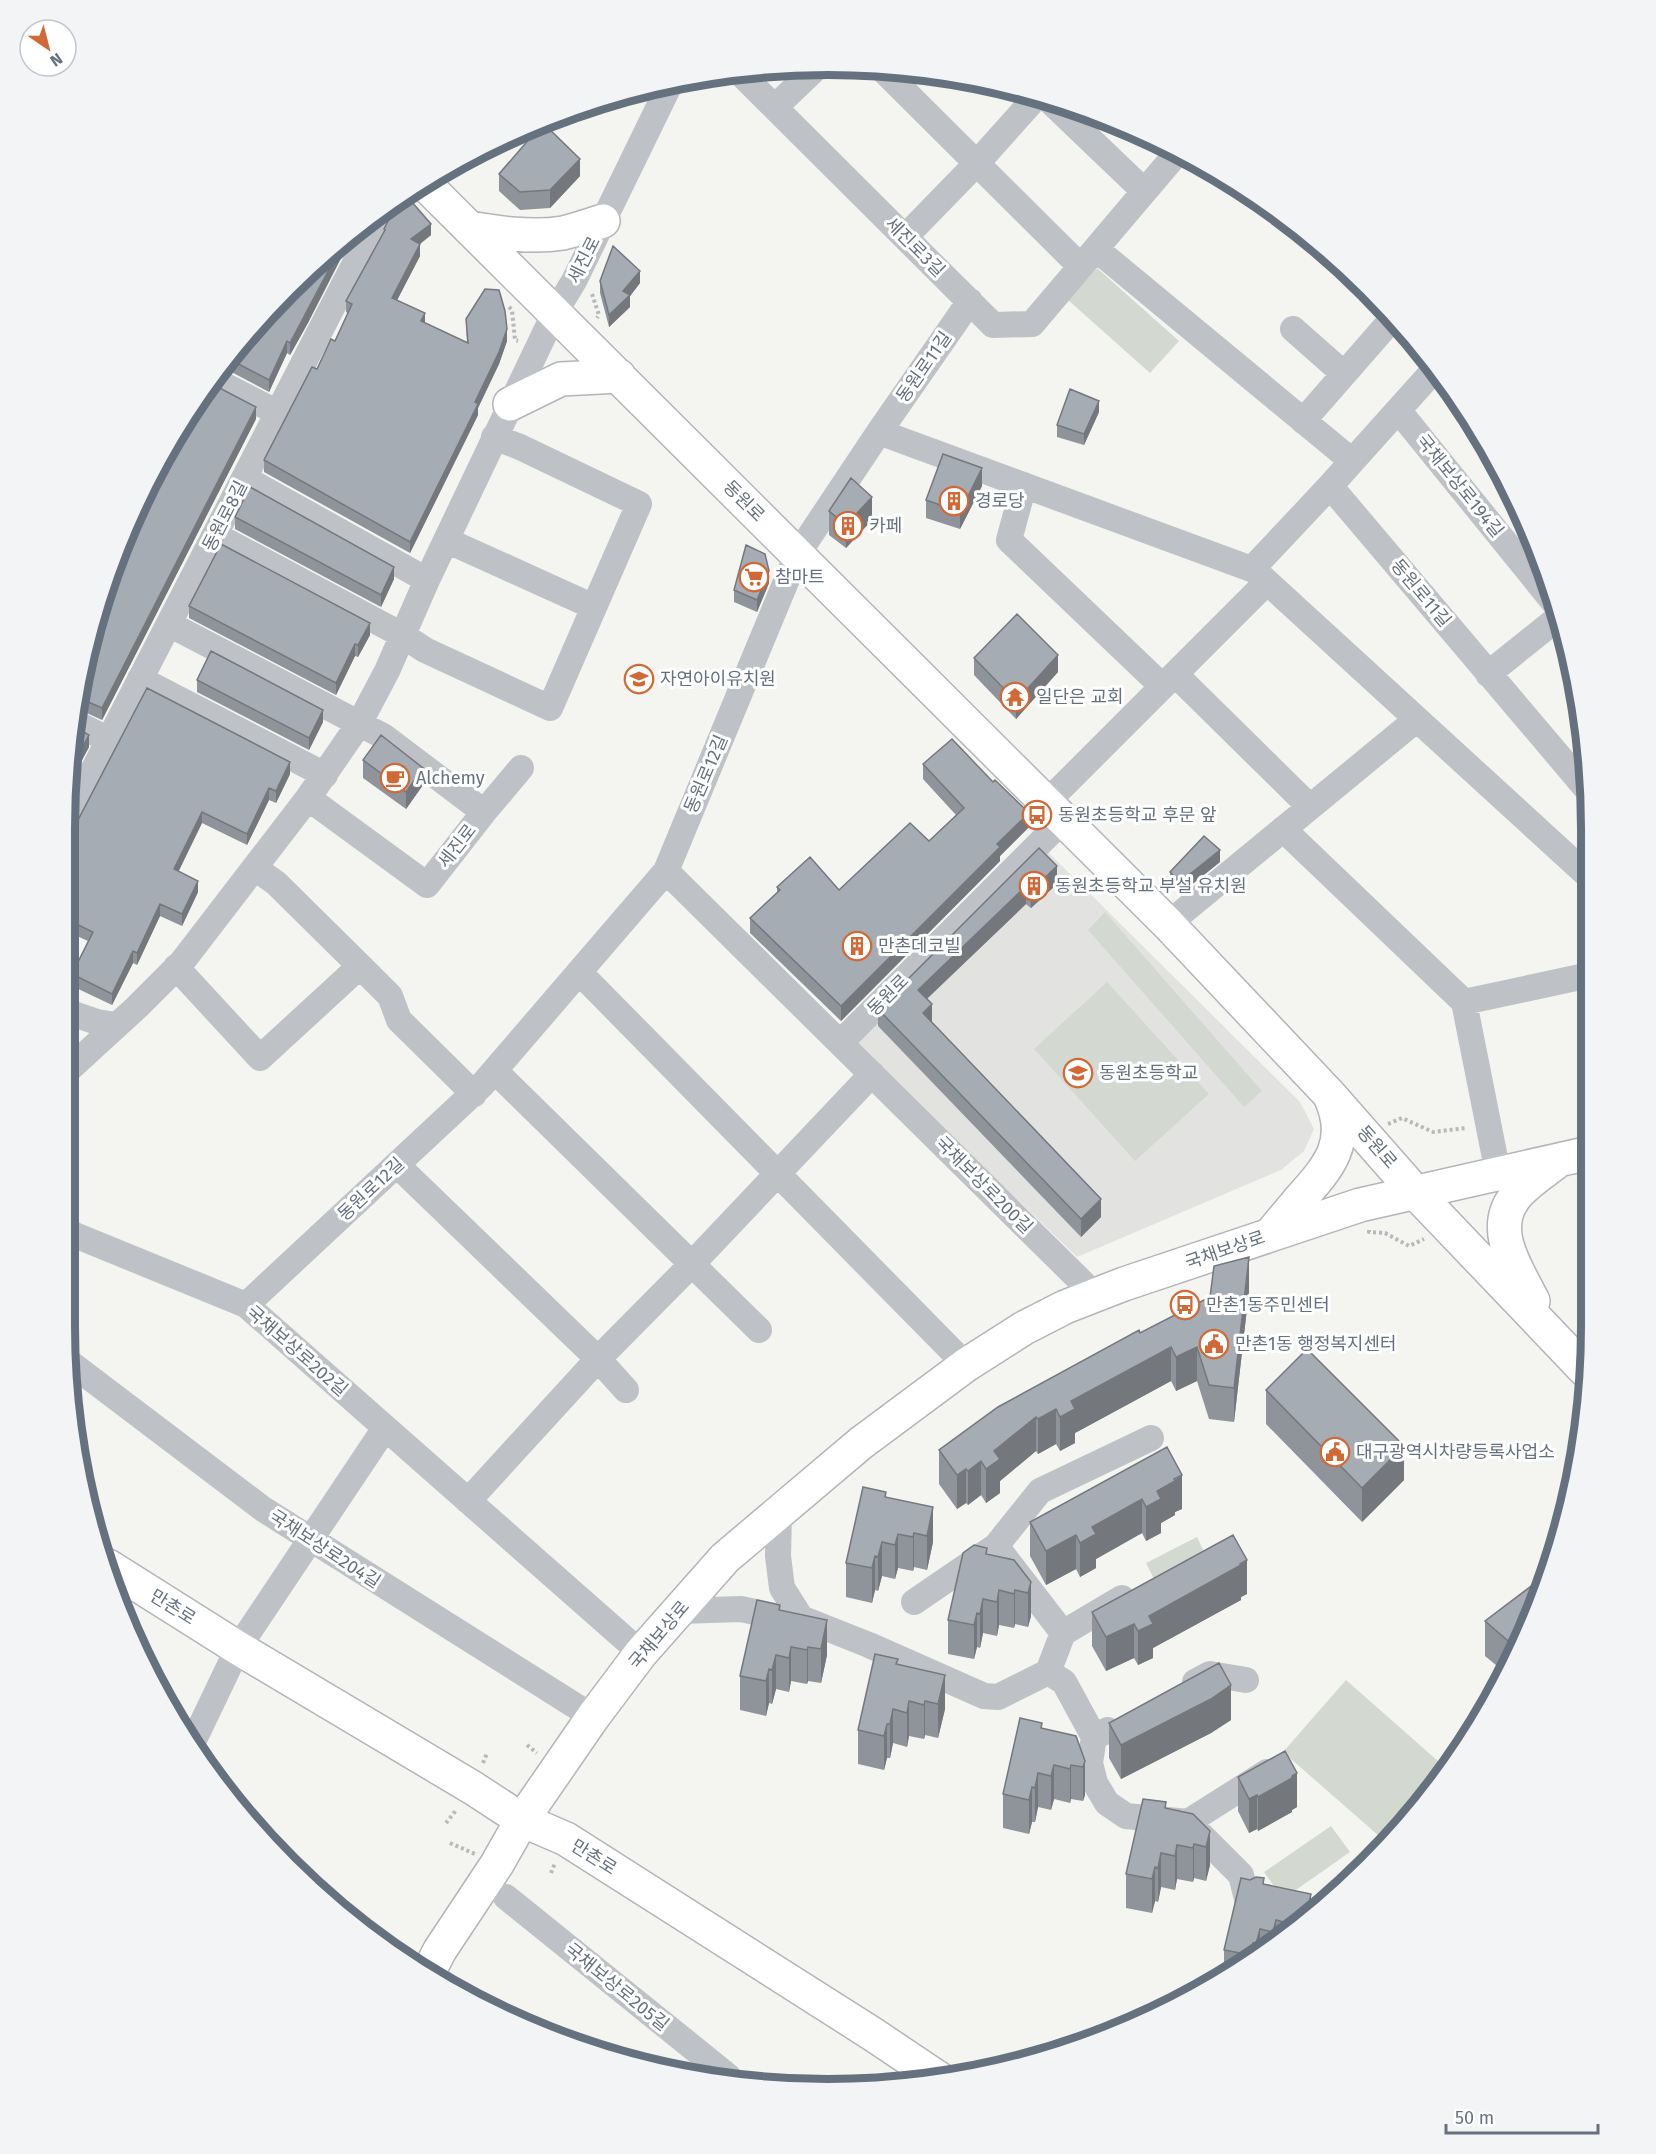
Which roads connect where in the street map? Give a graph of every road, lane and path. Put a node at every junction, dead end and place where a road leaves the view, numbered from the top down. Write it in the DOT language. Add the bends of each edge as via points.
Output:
graph roads {
  1 [pos="808,76"];
  2 [pos="891,78"];
  3 [pos="747,80"];
  4 [pos="666,93"];
  5 [pos="1031,103"];
  6 [pos="775,107"];
  7 [pos="1062,113"];
  8 [pos="1172,159"];
  9 [pos="977,164"];
  10 [pos="430,189"];
  11 [pos="1144,191"];
  12 [pos="603,221"];
  13 [pos="469,228"];
  14 [pos="373,229"];
  15 [pos="905,237"];
  16 [pos="1088,257"];
  17 [pos="970,301"];
  18 [pos="554,314"];
  19 [pos="1387,325"];
  20 [pos="1293,329"];
  21 [pos="1344,374"];
  22 [pos="619,376"];
  23 [pos="1429,376"];
  24 [pos="221,384"];
  25 [pos="510,404"];
  26 [pos="1398,410"];
  27 [pos="278,413"];
  28 [pos="1303,421"];
  29 [pos="879,432"];
  30 [pos="494,437"];
  31 [pos="1352,461"];
  32 [pos="244,478"];
  33 [pos="1024,485"];
  34 [pos="1330,486"];
  35 [pos="215,535"];
  36 [pos="446,540"];
  37 [pos="797,555"];
  38 [pos="1259,576"];
  39 [pos="427,580"];
  40 [pos="1541,587"];
  41 [pos="594,607"];
  42 [pos="1552,623"];
  43 [pos="169,624"];
  44 [pos="402,635"];
  45 [pos="1488,674"];
  46 [pos="140,679"];
  47 [pos="1169,680"];
  48 [pos="1416,720"];
  49 [pos="359,724"];
  50 [pos="82,726"];
  51 [pos="109,740"];
  52 [pos="521,768"];
  53 [pos="325,775"];
  54 [pos="1579,781"];
  55 [pos="308,798"];
  56 [pos="76,804"];
  57 [pos="1310,807"];
  58 [pos="484,812"];
  59 [pos="1054,812"];
  60 [pos="1283,829"];
  61 [pos="255,868"];
  62 [pos="666,871"];
  63 [pos="1581,872"];
  64 [pos="1168,924"];
  65 [pos="360,966"];
  66 [pos="176,967"];
  67 [pos="579,972"];
  68 [pos="1581,977"];
  69 [pos="1464,1002"];
  70 [pos="75,1014"];
  71 [pos="116,1025"];
  72 [pos="840,1043"];
  73 [pos="75,1064"];
  74 [pos="495,1071"];
  75 [pos="872,1074"];
  76 [pos="1328,1092"];
  77 [pos="474,1094"];
  78 [pos="1571,1157"];
  79 [pos="397,1165"];
  80 [pos="776,1172"];
  81 [pos="1498,1173"];
  82 [pos="1415,1192"];
  83 [pos="1270,1235"];
  84 [pos="75,1236"];
  85 [pos="692,1264"];
  86 [pos="1095,1295"];
  87 [pos="246,1305"];
  88 [pos="759,1330"];
  89 [pos="1548,1332"];
  90 [pos="598,1359"];
  91 [pos="1579,1364"];
  92 [pos="966,1365"];
  93 [pos="77,1368"];
  94 [pos="626,1390"];
  95 [pos="385,1428"];
  96 [pos="1151,1438"];
  97 [pos="468,1501"];
  98 [pos="779,1512"];
  99 [pos="310,1540"];
  100 [pos="996,1546"];
  101 [pos="116,1571"];
  102 [pos="1142,1586"];
  103 [pos="914,1602"];
  104 [pos="678,1611"];
  105 [pos="801,1618"];
  106 [pos="1063,1633"];
  107 [pos="238,1648"];
  108 [pos="641,1653"];
  109 [pos="1048,1672"];
  110 [pos="1246,1680"];
  111 [pos="1171,1695"];
  112 [pos="1132,1716"];
  113 [pos="593,1717"];
  114 [pos="196,1735"];
  115 [pos="1094,1737"];
  116 [pos="1270,1770"];
  117 [pos="522,1820"];
  118 [pos="1188,1822"];
  119 [pos="506,1897"];
  120 [pos="1247,1899"];
  121 [pos="437,1969"];
  122 [pos="723,2072"];
  123 [pos="929,2072"];
  1 -- 6 [label="street"];
  2 -- 9 [label="street"];
  3 -- 6 [label="street, 세진로3길"];
  4 -- 12 [label="street, 세진로"];
  5 -- 9 [label="street"];
  6 -- 15 [label="street, 세진로3길"];
  7 -- 11 [label="street"];
  8 -- 11 [label="street, 세진로3길"];
  9 -- 15 [label="street"];
  9 -- 16 [label="street"];
  10 -- 13 [label="main road, 동원로"];
  11 -- 16 [label="street, 세진로3길"];
  12 -- 13 [label="main road" via="542,235 510,235"];
  12 -- 18 [label="street, 세진로"];
  13 -- 18 [label="main road, 동원로"];
  14 -- 27 [label="street, 동원로8길"];
  15 -- 17 [label="street, 세진로3길"];
  16 -- 17 [label="street, 세진로3길" via="1032,324 993,325"];
  16 -- 28 [label="street"];
  17 -- 29 [label="street, 동원로11길"];
  18 -- 22 [label="main road, 동원로"];
  18 -- 25 [label="street, 세진로"];
  19 -- 21 [label="street"];
  20 -- 21 [label="street"];
  21 -- 28 [label="street"];
  22 -- 25 [label="main road" via="561,379"];
  22 -- 37 [label="main road, 동원로"];
  23 -- 26 [label="street"];
  24 -- 27 [label="street"];
  25 -- 30 [label="street, 세진로"];
  26 -- 31 [label="street"];
  26 -- 40 [label="street, 국채보상로194길"];
  27 -- 32 [label="street, 동원로8길"];
  28 -- 31 [label="street"];
  29 -- 33 [label="street"];
  29 -- 37 [label="street, 동원로11길"];
  30 -- 36 [label="street, 세진로"];
  30 -- 41 [label="street" via="639,504"];
  31 -- 34 [label="street"];
  32 -- 35 [label="street, 동원로8길"];
  32 -- 39 [label="street"];
  33 -- 38 [label="street"];
  33 -- 47 [label="street" via="1009,540"];
  34 -- 38 [label="street"];
  34 -- 45 [label="street, 동원로11길"];
  35 -- 43 [label="street, 동원로8길"];
  35 -- 44 [label="street"];
  36 -- 39 [label="street, 세진로"];
  36 -- 41 [label="street"];
  37 -- 59 [label="main road, 동원로"];
  37 -- 62 [label="street, 동원로12길"];
  38 -- 47 [label="street"];
  38 -- 48 [label="street"];
  39 -- 44 [label="street, 세진로"];
  41 -- 44 [label="street" via="550,708 424,650"];
  42 -- 45 [label="street"];
  43 -- 46 [label="street, 동원로8길"];
  43 -- 49 [label="street, 세진로"];
  44 -- 49 [label="street, 세진로"];
  45 -- 54 [label="street, 동원로11길"];
  46 -- 51 [label="street, 동원로8길"];
  46 -- 53 [label="street"];
  47 -- 57 [label="street"];
  47 -- 59 [label="street"];
  48 -- 57 [label="street"];
  48 -- 63 [label="street"];
  49 -- 53 [label="street, 세진로"];
  49 -- 58 [label="street, 세진로" via="383,736"];
  50 -- 51 [label="street"];
  51 -- 56 [label="street, 동원로8길"];
  52 -- 58 [label="street"];
  53 -- 55 [label="street, 세진로"];
  55 -- 58 [label="street, 세진로" via="427,885"];
  55 -- 61 [label="street, 세진로"];
  57 -- 60 [label="street"];
  59 -- 64 [label="main road, 동원로"];
  59 -- 72 [label="street, 동원로"];
  60 -- 64 [label="street"];
  60 -- 69 [label="street"];
  61 -- 65 [label="street" via="276,883"];
  61 -- 66 [label="street, 세진로"];
  62 -- 67 [label="street, 동원로12길"];
  62 -- 72 [label="street, 국채보상로200길"];
  64 -- 76 [label="main road, 동원로"];
  65 -- 66 [label="street" via="260,1058"];
  65 -- 77 [label="street" via="390,996 399,1020"];
  66 -- 71 [label="street, 세진로"];
  67 -- 74 [label="street, 동원로12길"];
  67 -- 80 [label="street"];
  68 -- 69 [label="street"];
  69 -- 81 [label="street"];
  70 -- 71 [label="street"];
  71 -- 73 [label="street, 세진로"];
  72 -- 75 [label="street, 국채보상로200길"];
  74 -- 77 [label="street, 동원로12길"];
  74 -- 85 [label="street"];
  75 -- 80 [label="street"];
  75 -- 86 [label="street, 국채보상로200길"];
  76 -- 82 [label="main road, 동원로"];
  76 -- 83 [label="main road" via="1336,1109 1339,1135 1333,1155 1315,1183"];
  77 -- 79 [label="street, 동원로12길"];
  78 -- 81 [label="main road, 국채보상로"];
  78 -- 89 [label="main road" via="1515,1197 1503,1224 1508,1251"];
  79 -- 87 [label="street, 동원로12길"];
  79 -- 90 [label="street"];
  80 -- 85 [label="street"];
  80 -- 92 [label="street"];
  81 -- 82 [label="main road, 국채보상로"];
  82 -- 83 [label="main road, 국채보상로" via="1360,1205"];
  82 -- 89 [label="main road, 동원로"];
  83 -- 86 [label="main road, 국채보상로"];
  84 -- 87 [label="street, 국채보상로202길"];
  85 -- 88 [label="street"];
  85 -- 90 [label="street"];
  86 -- 92 [label="main road, 국채보상로" via="1024,1328"];
  87 -- 95 [label="street, 국채보상로202길"];
  89 -- 91 [label="main road, 동원로"];
  90 -- 94 [label="street"];
  90 -- 97 [label="street"];
  92 -- 98 [label="main road, 국채보상로" via="861,1443"];
  93 -- 99 [label="street, 국채보상로204길"];
  95 -- 97 [label="street, 국채보상로202길"];
  95 -- 99 [label="street"];
  96 -- 100 [label="street" via="1040,1491"];
  97 -- 108 [label="street, 국채보상로202길"];
  98 -- 104 [label="main road, 국채보상로" via="725,1558"];
  98 -- 105 [label="street" via="782,1588"];
  99 -- 107 [label="street"];
  99 -- 113 [label="street, 국채보상로204길"];
  100 -- 103 [label="street"];
  100 -- 106 [label="street"];
  101 -- 107 [label="main road, 만촌로"];
  102 -- 106 [label="street"];
  104 -- 105 [label="street" via="741,1609"];
  104 -- 108 [label="main road, 국채보상로"];
  105 -- 109 [label="street" via="984,1695 998,1697"];
  106 -- 109 [label="street"];
  107 -- 114 [label="street"];
  107 -- 117 [label="main road, 만촌로"];
  108 -- 113 [label="main road, 국채보상로"];
  109 -- 115 [label="street" via="1064,1682"];
  110 -- 111 [label="street" via="1210,1674"];
  112 -- 115 [label="street"];
  113 -- 117 [label="main road, 국채보상로"];
  115 -- 118 [label="street" via="1090,1763 1095,1783 1107,1803 1126,1816"];
  116 -- 118 [label="street"];
  117 -- 121 [label="main road, 국채보상로" via="440,1950"];
  117 -- 123 [label="main road, 만촌로" via="566,1839"];
  118 -- 120 [label="street" via="1241,1875"];
  119 -- 122 [label="street, 국채보상로205길"];
}
